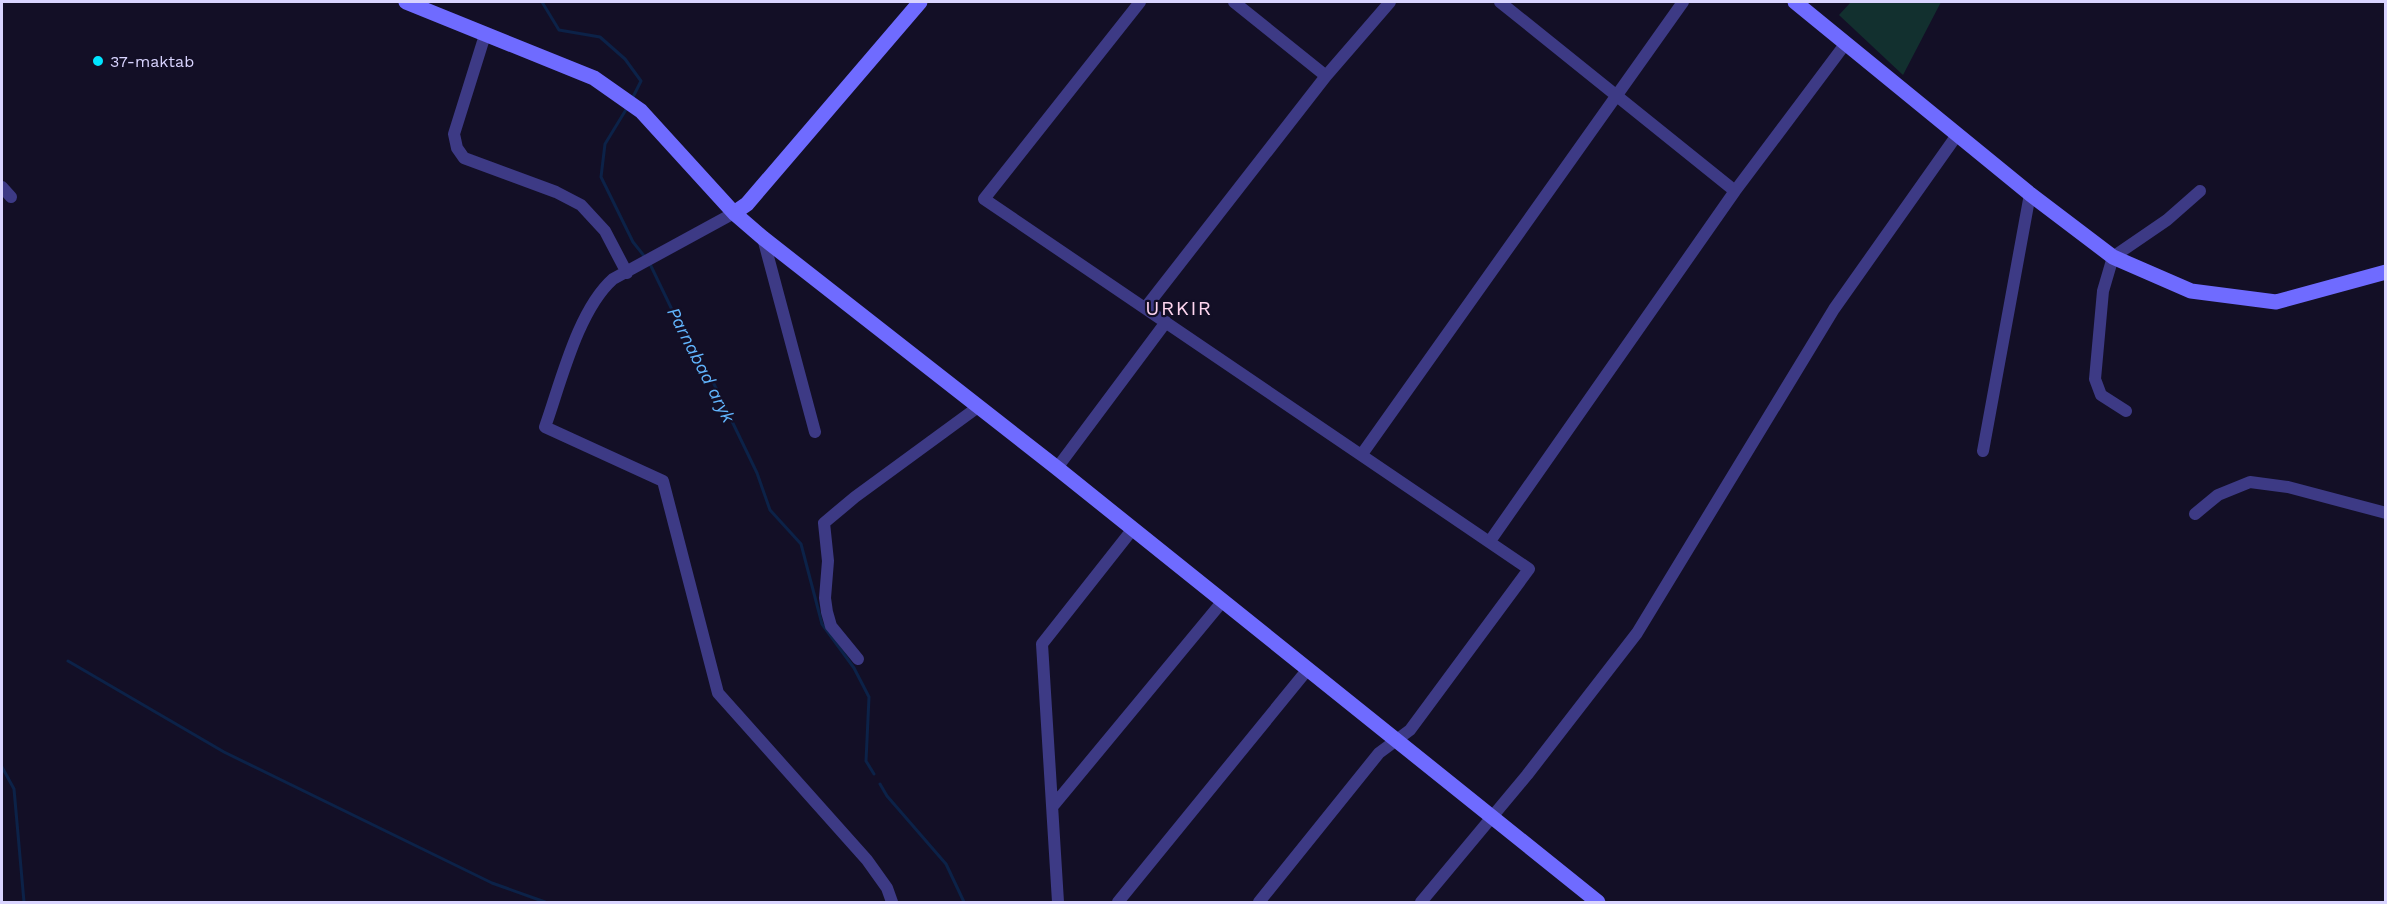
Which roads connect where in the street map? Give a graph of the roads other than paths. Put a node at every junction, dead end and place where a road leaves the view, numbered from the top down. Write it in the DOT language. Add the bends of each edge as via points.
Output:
graph roads {
  1 [pos="406,2"];
  2 [pos="920,2"];
  3 [pos="1140,2"];
  4 [pos="1234,2"];
  5 [pos="1390,2"];
  6 [pos="1500,2"];
  7 [pos="1683,2"];
  8 [pos="1795,2"];
  9 [pos="485,35"];
  10 [pos="1846,43"];
  11 [pos="1326,76"];
  12 [pos="1617,96"];
  13 [pos="1957,135"];
  14 [pos="2,187"];
  15 [pos="1735,191"];
  16 [pos="2200,191"];
  17 [pos="2030,194"];
  18 [pos="11,197"];
  19 [pos="734,213"];
  20 [pos="762,238"];
  21 [pos="2113,257"];
  22 [pos="2385,272"];
  23 [pos="627,273"];
  24 [pos="1146,308"];
  25 [pos="1166,322"];
  26 [pos="978,407"];
  27 [pos="2126,411"];
  28 [pos="815,432"];
  29 [pos="1983,451"];
  30 [pos="1362,454"];
  31 [pos="1057,468"];
  32 [pos="2385,513"];
  33 [pos="2195,514"];
  34 [pos="1132,530"];
  35 [pos="1490,541"];
  36 [pos="1222,602"];
  37 [pos="858,659"];
  38 [pos="1308,669"];
  39 [pos="1395,740"];
  40 [pos="1053,806"];
  41 [pos="1492,817"];
  42 [pos="892,903"];
  43 [pos="1058,903"];
  44 [pos="1118,903"];
  45 [pos="1259,903"];
  46 [pos="1421,903"];
  47 [pos="1598,903"];
  1 -- 9 [label="street"];
  2 -- 19 [label="street" via="747,204"];
  3 -- 24 [label="street" via="984,198"];
  4 -- 11 [label="street"];
  5 -- 11 [label="street"];
  6 -- 12 [label="street"];
  7 -- 12 [label="street"];
  8 -- 10 [label="street"];
  9 -- 19 [label="street" via="594,78 621,95 641,111"];
  9 -- 23 [label="street" via="454,130 457,148 464,158 581,205 605,231"];
  10 -- 13 [label="street"];
  10 -- 15 [label="street"];
  11 -- 24 [label="street"];
  12 -- 15 [label="street"];
  12 -- 30 [label="street"];
  13 -- 17 [label="street"];
  13 -- 41 [label="street" via="1834,309 1637,633"];
  14 -- 18 [label="street"];
  15 -- 35 [label="street"];
  16 -- 21 [label="street" via="2167,220"];
  17 -- 21 [label="street"];
  17 -- 29 [label="street"];
  19 -- 20 [label="street"];
  19 -- 23 [label="street"];
  20 -- 26 [label="street"];
  20 -- 28 [label="street"];
  21 -- 22 [label="street" via="2191,291 2276,302"];
  21 -- 27 [label="street" via="2103,291 2096,379 2101,395"];
  23 -- 42 [label="street" via="607,285 591,305 545,427 663,481 718,693 867,860 887,888"];
  24 -- 25 [label="street"];
  25 -- 30 [label="street"];
  25 -- 31 [label="street"];
  26 -- 31 [label="street"];
  26 -- 37 [label="street" via="824,523 828,561 826,612 831,627"];
  30 -- 35 [label="street"];
  31 -- 34 [label="street"];
  32 -- 33 [label="street" via="2288,487 2250,482 2218,495"];
  34 -- 36 [label="street"];
  34 -- 40 [label="street" via="1042,644"];
  35 -- 39 [label="street" via="1529,569 1410,730"];
  36 -- 38 [label="street"];
  36 -- 40 [label="street"];
  38 -- 39 [label="street"];
  38 -- 44 [label="street"];
  39 -- 41 [label="street"];
  39 -- 45 [label="street" via="1379,753"];
  40 -- 43 [label="street"];
  41 -- 46 [label="street"];
  41 -- 47 [label="street"];
}
